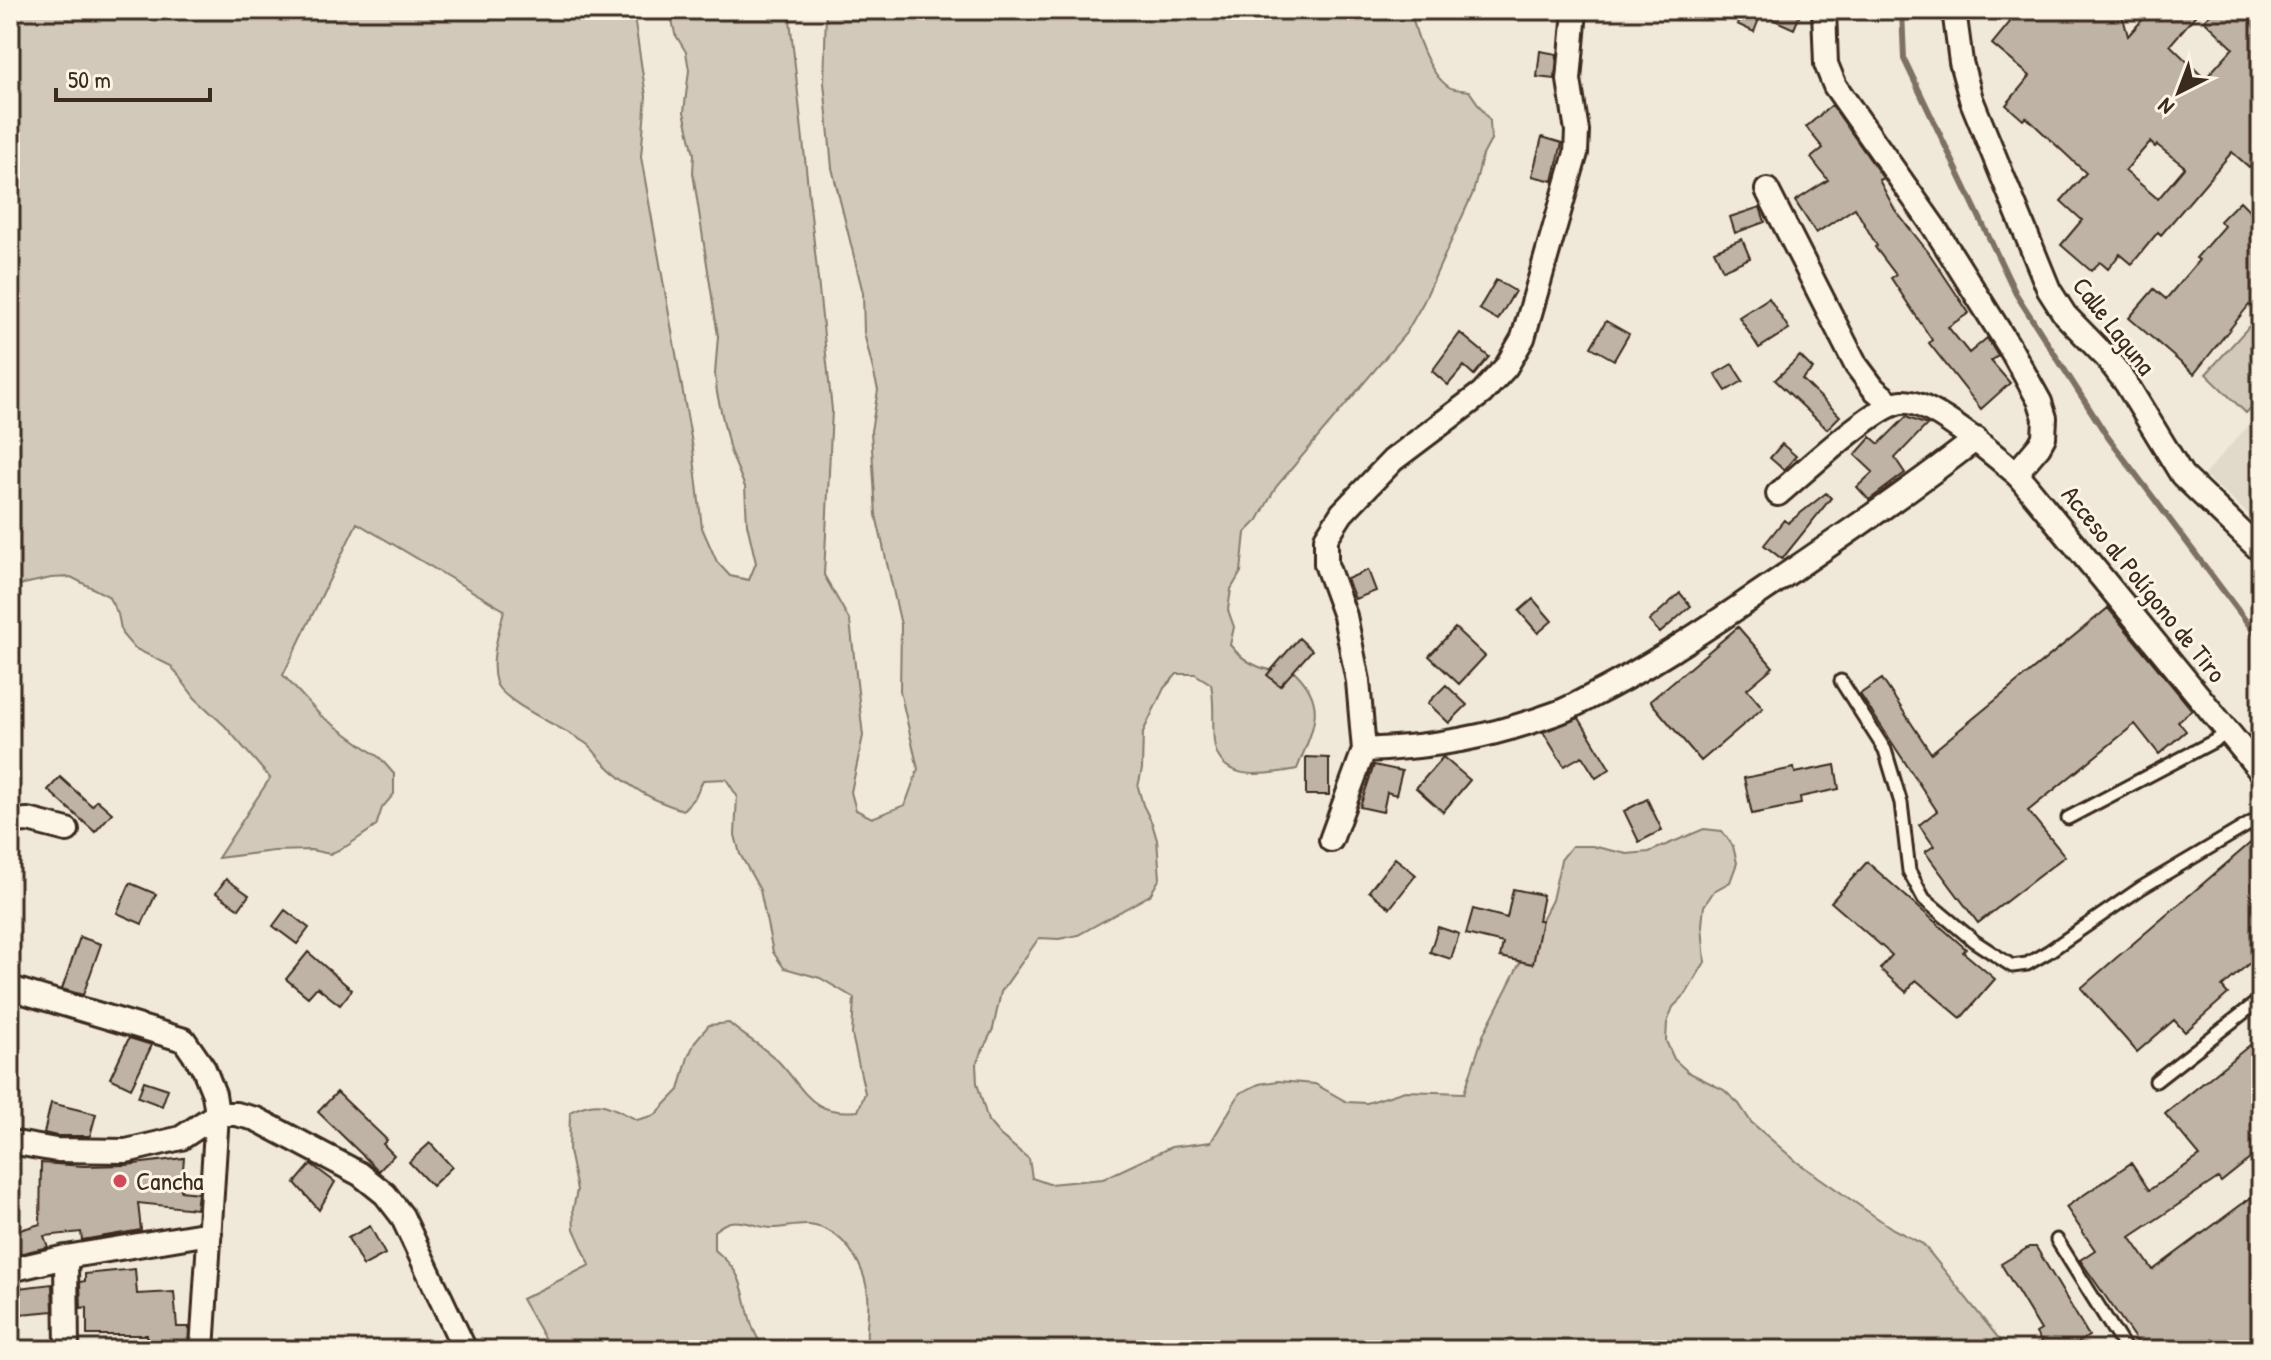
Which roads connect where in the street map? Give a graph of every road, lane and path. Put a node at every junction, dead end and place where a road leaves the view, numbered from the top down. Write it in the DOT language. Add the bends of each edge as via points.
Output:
graph roads {
  1 [pos="1575,10"];
  2 [pos="1824,10"];
  3 [pos="1954,10"];
  4 [pos="1767,190"];
  5 [pos="1892,404"];
  6 [pos="1976,439"];
  7 [pos="2016,473"];
  8 [pos="1778,494"];
  9 [pos="2261,551"];
  10 [pos="1841,681"];
  11 [pos="2229,731"];
  12 [pos="1364,750"];
  13 [pos="2261,772"];
  14 [pos="2261,817"];
  15 [pos="2068,818"];
  16 [pos="10,821"];
  17 [pos="67,830"];
  18 [pos="1331,840"];
  19 [pos="10,988"];
  20 [pos="2261,999"];
  21 [pos="2156,1081"];
  22 [pos="217,1114"];
  23 [pos="10,1142"];
  24 [pos="210,1233"];
  25 [pos="2057,1240"];
  26 [pos="66,1257"];
  27 [pos="10,1270"];
  28 [pos="67,1350"];
  29 [pos="202,1350"];
  30 [pos="465,1350"];
  31 [pos="2126,1350"];
  1 -- 12 [label="street" via="1569,80 1576,153 1523,338 1495,380 1393,460 1342,513 1326,538 1326,564 1345,616 1358,681"];
  2 -- 7 [label="street" via="1826,64 1835,86 1934,227 2040,402 2044,437"];
  3 -- 9 [label="street, Calle Laguna" via="1971,99 2049,290 2126,383 2182,475"];
  4 -- 5 [label="street" via="1856,365"];
  5 -- 6 [label="street, Acceso al Polígono de Tiro" via="1917,405"];
  5 -- 8 [label="street"];
  6 -- 7 [label="street, Acceso al Polígono de Tiro"];
  6 -- 12 [label="street" via="1675,650 1557,714 1447,744"];
  7 -- 11 [label="street, Acceso al Polígono de Tiro"];
  10 -- 14 [label="lane" via="1885,750 1901,803 1909,871 1924,899 2012,966 2048,952 2141,888"];
  11 -- 13 [label="street, Acceso al Polígono de Tiro"];
  11 -- 15 [label="lane"];
  12 -- 18 [label="street"];
  16 -- 17 [label="street"];
  19 -- 22 [label="street" via="184,1040 204,1069"];
  20 -- 21 [label="lane"];
  22 -- 23 [label="street" via="181,1138 126,1151 56,1150"];
  22 -- 24 [label="street"];
  22 -- 30 [label="street" via="256,1119 360,1174 385,1194 402,1216"];
  24 -- 26 [label="street"];
  24 -- 29 [label="street"];
  25 -- 31 [label="lane"];
  26 -- 27 [label="street"];
  26 -- 28 [label="street"];
}
